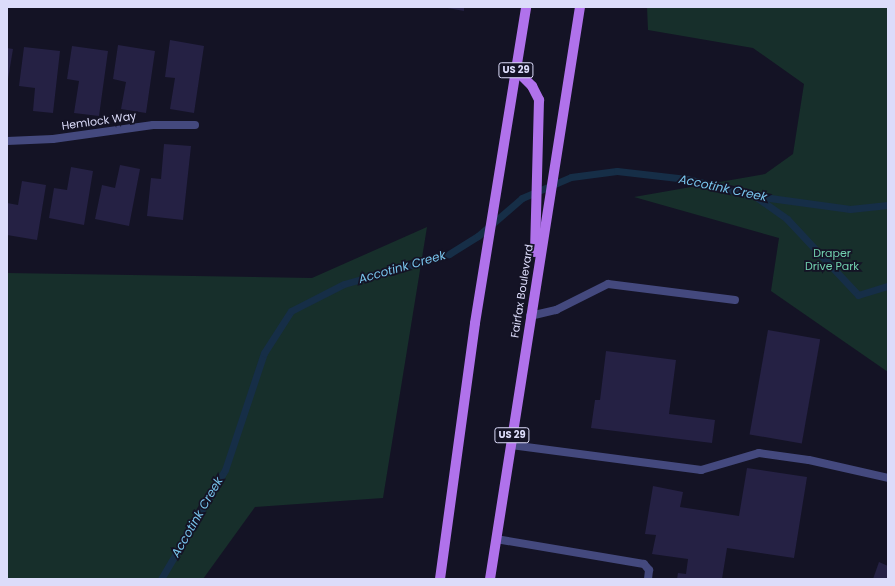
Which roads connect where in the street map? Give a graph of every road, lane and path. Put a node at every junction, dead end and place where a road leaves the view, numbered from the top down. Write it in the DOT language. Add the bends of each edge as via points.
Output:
graph roads {
  1 [pos="526,7"];
  2 [pos="580,7"];
  3 [pos="516,70"];
  4 [pos="195,125"];
  5 [pos="7,141"];
  6 [pos="534,290"];
  7 [pos="735,300"];
  8 [pos="530,316"];
  9 [pos="511,445"];
  10 [pos="888,478"];
  11 [pos="496,539"];
  12 [pos="440,579"];
  13 [pos="490,579"];
  14 [pos="648,579"];
  1 -- 3 [label="main road, US 29"];
  2 -- 6 [label="main road, Fairfax Boulevard / US 29"];
  3 -- 6 [label="main road" via="532,86 539,100 541,120"];
  3 -- 12 [label="main road, US 29" via="475,324"];
  4 -- 5 [label="street, Hemlock Way" via="153,125 53,139"];
  6 -- 8 [label="main road, Fairfax Boulevard / US 29"];
  7 -- 8 [label="street" via="608,284 556,310"];
  8 -- 9 [label="main road, Fairfax Boulevard / US 29"];
  9 -- 10 [label="street" via="702,470 759,453 809,460"];
  9 -- 11 [label="main road, Fairfax Boulevard / US 29"];
  11 -- 13 [label="main road, Fairfax Boulevard / US 29"];
  11 -- 14 [label="street" via="644,564 649,570"];
}
